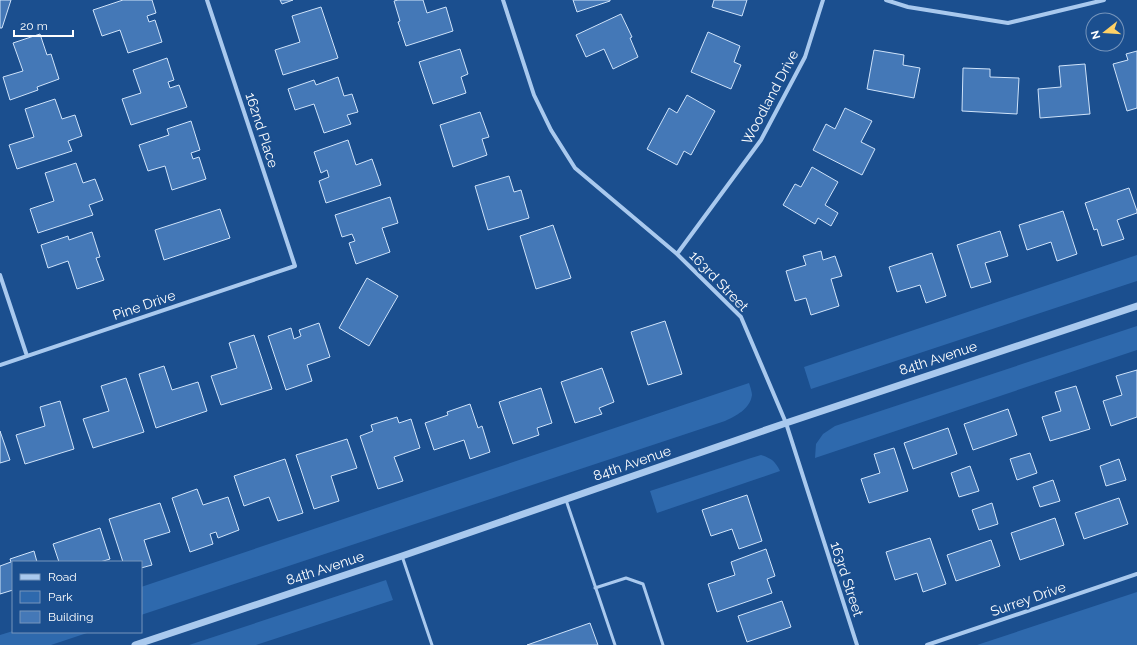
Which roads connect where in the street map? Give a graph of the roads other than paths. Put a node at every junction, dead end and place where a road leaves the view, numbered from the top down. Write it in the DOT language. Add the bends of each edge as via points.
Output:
graph roads {
  1 [pos="207,0"];
  2 [pos="503,0"];
  3 [pos="823,0"];
  4 [pos="886,0"];
  5 [pos="1104,0"];
  6 [pos="677,254"];
  7 [pos="295,266"];
  8 [pos="0,275"];
  9 [pos="1137,306"];
  10 [pos="27,356"];
  11 [pos="0,365"];
  12 [pos="786,422"];
  13 [pos="566,500"];
  14 [pos="402,556"];
  15 [pos="1137,574"];
  16 [pos="596,588"];
  17 [pos="135,645"];
  18 [pos="432,645"];
  19 [pos="614,645"];
  20 [pos="663,645"];
  21 [pos="857,645"];
  22 [pos="927,645"];
  1 -- 7 [label="street, 162nd Place"];
  2 -- 6 [label="street, 163rd Street" via="534,95 551,130 575,168"];
  3 -- 6 [label="street, Woodland Drive" via="805,57 761,140"];
  4 -- 5 [label="street" via="908,7 1008,23"];
  6 -- 12 [label="street, 163rd Street" via="741,317"];
  7 -- 10 [label="street, Pine Drive"];
  8 -- 10 [label="street"];
  9 -- 12 [label="street, 84th Avenue"];
  10 -- 11 [label="street, Pine Drive"];
  12 -- 13 [label="street, 84th Avenue"];
  12 -- 21 [label="street, 163rd Street"];
  13 -- 14 [label="street, 84th Avenue"];
  13 -- 16 [label="lane"];
  14 -- 17 [label="street, 84th Avenue"];
  14 -- 18 [label="lane"];
  15 -- 22 [label="street, Surrey Drive"];
  16 -- 19 [label="lane"];
  16 -- 20 [label="lane" via="626,578 643,584"];
}
